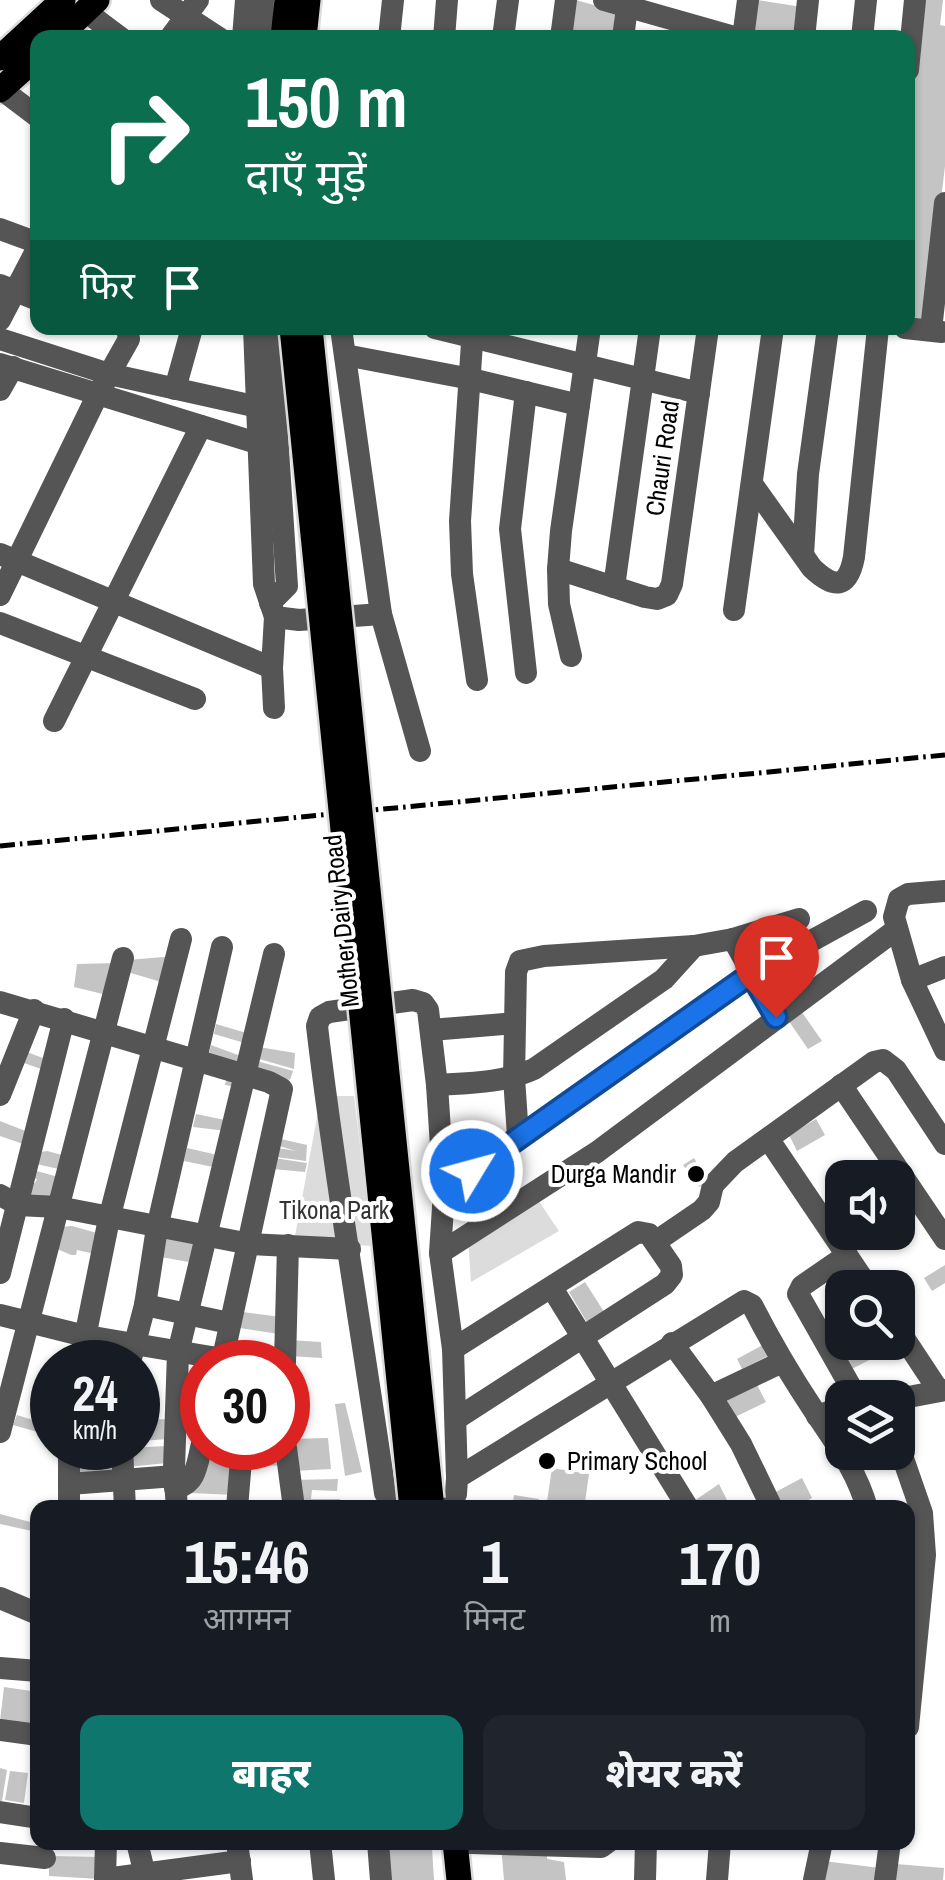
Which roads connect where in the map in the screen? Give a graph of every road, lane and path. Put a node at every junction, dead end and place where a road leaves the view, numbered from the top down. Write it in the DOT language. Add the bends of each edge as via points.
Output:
graph roads {
  1 [pos="161,0"];
  2 [pos="246,0"];
  3 [pos="263,0"];
  4 [pos="393,0"];
  5 [pos="447,0"];
  6 [pos="508,0"];
  7 [pos="566,0"];
  8 [pos="748,0"];
  9 [pos="808,0"];
  10 [pos="866,0"];
  11 [pos="916,0"];
  12 [pos="300,2"];
  13 [pos="615,3"];
  14 [pos="82,4"];
  15 [pos="191,8"];
  16 [pos="40,30"];
  17 [pos="63,30"];
  18 [pos="112,30"];
  19 [pos="176,30"];
  20 [pos="212,30"];
  21 [pos="244,30"];
  22 [pos="262,30"];
  23 [pos="287,30"];
  24 [pos="303,30"];
  25 [pos="316,30"];
  26 [pos="390,30"];
  27 [pos="445,30"];
  28 [pos="504,30"];
  29 [pos="562,30"];
  30 [pos="621,30"];
  31 [pos="680,30"];
  32 [pos="742,30"];
  33 [pos="805,30"];
  34 [pos="863,30"];
  35 [pos="913,30"];
  36 [pos="30,37"];
  37 [pos="0,58"];
  38 [pos="30,63"];
  39 [pos="0,90"];
  40 [pos="30,111"];
  41 [pos="945,203"];
  42 [pos="0,230"];
  43 [pos="30,242"];
  44 [pos="30,256"];
  45 [pos="7,288"];
  46 [pos="0,320"];
  47 [pos="938,331"];
  48 [pos="129,335"];
  49 [pos="190,335"];
  50 [pos="254,335"];
  51 [pos="270,335"];
  52 [pos="293,335"];
  53 [pos="311,335"];
  54 [pos="342,335"];
  55 [pos="473,335"];
  56 [pos="497,335"];
  57 [pos="589,335"];
  58 [pos="649,335"];
  59 [pos="707,335"];
  60 [pos="771,335"];
  61 [pos="827,335"];
  62 [pos="877,335"];
  63 [pos="0,339"];
  64 [pos="530,339"];
  65 [pos="345,354"];
  66 [pos="584,364"];
  67 [pos="7,366"];
  68 [pos="643,378"];
  69 [pos="471,379"];
  70 [pos="104,384"];
  71 [pos="175,389"];
  72 [pos="0,390"];
  73 [pos="526,392"];
  74 [pos="699,393"];
  75 [pos="579,405"];
  76 [pos="258,407"];
  77 [pos="201,426"];
  78 [pos="260,444"];
  79 [pos="752,484"];
  80 [pos="803,555"];
  81 [pos="9,557"];
  82 [pos="558,569"];
  83 [pos="614,587"];
  84 [pos="0,595"];
  85 [pos="114,601"];
  86 [pos="272,610"];
  87 [pos="734,610"];
  88 [pos="381,614"];
  89 [pos="0,623"];
  90 [pos="86,656"];
  91 [pos="571,656"];
  92 [pos="272,668"];
  93 [pos="526,673"];
  94 [pos="477,680"];
  95 [pos="195,699"];
  96 [pos="274,708"];
  97 [pos="54,720"];
  98 [pos="420,752"];
  99 [pos="945,891"];
  100 [pos="866,912"];
  101 [pos="799,919"];
  102 [pos="898,929"];
  103 [pos="181,939"];
  104 [pos="734,939"];
  105 [pos="694,946"];
  106 [pos="222,947"];
  107 [pos="274,954"];
  108 [pos="123,958"];
  109 [pos="945,967"];
  110 [pos="751,974"];
  111 [pos="912,980"];
  112 [pos="0,1002"];
  113 [pos="34,1010"];
  114 [pos="776,1017"];
  115 [pos="64,1019"];
  116 [pos="515,1023"];
  117 [pos="431,1030"];
  118 [pos="104,1031"];
  119 [pos="154,1047"];
  120 [pos="945,1050"];
  121 [pos="198,1062"];
  122 [pos="244,1075"];
  123 [pos="514,1078"];
  124 [pos="437,1085"];
  125 [pos="841,1085"];
  126 [pos="0,1095"];
  127 [pos="518,1136"];
  128 [pos="769,1140"];
  129 [pos="945,1144"];
  130 [pos="444,1192"];
  131 [pos="9,1200"];
  132 [pos="58,1207"];
  133 [pos="109,1219"];
  134 [pos="158,1228"];
  135 [pos="943,1231"];
  136 [pos="205,1236"];
  137 [pos="655,1242"];
  138 [pos="250,1244"];
  139 [pos="288,1245"];
  140 [pos="350,1249"];
  141 [pos="440,1254"];
  142 [pos="847,1255"];
  143 [pos="857,1270"];
  144 [pos="0,1273"];
  145 [pos="552,1288"];
  146 [pos="145,1306"];
  147 [pos="187,1314"];
  148 [pos="0,1315"];
  149 [pos="28,1322"];
  150 [pos="229,1323"];
  151 [pos="84,1336"];
  152 [pos="583,1338"];
  153 [pos="83,1340"];
  154 [pos="94,1340"];
  155 [pos="135,1340"];
  156 [pos="226,1340"];
  157 [pos="286,1340"];
  158 [pos="672,1343"];
  159 [pos="453,1349"];
  160 [pos="160,1353"];
  161 [pos="178,1353"];
  162 [pos="915,1353"];
  163 [pos="782,1362"];
  164 [pos="847,1380"];
  165 [pos="609,1382"];
  166 [pos="942,1390"];
  167 [pos="710,1396"];
  168 [pos="915,1396"];
  169 [pos="825,1413"];
  170 [pos="817,1416"];
  171 [pos="456,1418"];
  172 [pos="0,1432"];
  173 [pos="69,1470"];
  174 [pos="123,1470"];
  175 [pos="195,1470"];
  176 [pos="240,1470"];
  177 [pos="289,1470"];
  178 [pos="907,1470"];
  179 [pos="457,1478"];
  180 [pos="123,1481"];
  181 [pos="176,1491"];
  182 [pos="69,1496"];
  183 [pos="124,1500"];
  184 [pos="237,1500"];
  185 [pos="293,1500"];
  186 [pos="407,1500"];
  187 [pos="421,1500"];
  188 [pos="422,1500"];
  189 [pos="437,1500"];
  190 [pos="683,1500"];
  191 [pos="768,1500"];
  192 [pos="864,1500"];
  193 [pos="925,1550"];
  194 [pos="0,1598"];
  195 [pos="30,1611"];
  196 [pos="915,1654"];
  197 [pos="0,1668"];
  198 [pos="30,1670"];
  199 [pos="0,1730"];
  200 [pos="30,1733"];
  201 [pos="0,1812"];
  202 [pos="30,1817"];
  203 [pos="106,1850"];
  204 [pos="139,1850"];
  205 [pos="321,1850"];
  206 [pos="379,1850"];
  207 [pos="455,1850"];
  208 [pos="471,1850"];
  209 [pos="646,1850"];
  210 [pos="719,1850"];
  211 [pos="820,1850"];
  212 [pos="889,1850"];
  213 [pos="0,1852"];
  214 [pos="45,1858"];
  215 [pos="239,1861"];
  216 [pos="207,1873"];
  217 [pos="145,1874"];
  218 [pos="105,1879"];
  219 [pos="324,1880"];
  220 [pos="381,1880"];
  221 [pos="459,1880"];
  222 [pos="474,1880"];
  223 [pos="645,1880"];
  224 [pos="717,1880"];
  225 [pos="814,1880"];
  226 [pos="885,1880"];
  1 -- 15 [label="street"];
  2 -- 21 [label="street"];
  3 -- 22 [label="street"];
  4 -- 26 [label="street"];
  5 -- 27 [label="street"];
  6 -- 28 [label="street"];
  7 -- 29 [label="street"];
  8 -- 32 [label="street"];
  9 -- 33 [label="street"];
  10 -- 34 [label="street"];
  11 -- 35 [label="street"];
  12 -- 23 [label="main road"];
  12 -- 24 [label="main road"];
  12 -- 25 [label="street"];
  13 -- 30 [label="street"];
  13 -- 31 [label="street"];
  14 -- 16 [label="main road"];
  14 -- 17 [label="main road"];
  14 -- 18 [label="street"];
  15 -- 19 [label="street"];
  15 -- 20 [label="street"];
  36 -- 37 [label="main road"];
  38 -- 39 [label="main road"];
  39 -- 40 [label="street"];
  41 -- 47 [label="street"];
  42 -- 43 [label="street"];
  44 -- 45 [label="street"];
  45 -- 46 [label="street"];
  48 -- 70 [label="street"];
  49 -- 71 [label="street"];
  50 -- 76 [label="street"];
  51 -- 86 [label="street" via="287,586"];
  52 -- 187 [label="main road, Mother Dairy Road, bridge"];
  53 -- 188 [label="main road, Mother Dairy Road, bridge"];
  54 -- 65 [label="street"];
  55 -- 69 [label="street"];
  56 -- 64 [label="street"];
  57 -- 66 [label="street"];
  58 -- 68 [label="street"];
  59 -- 74 [label="street, Chauri Road"];
  60 -- 79 [label="street"];
  61 -- 80 [label="street"];
  62 -- 80 [label="street" via="852,572 836,584"];
  63 -- 70 [label="street"];
  64 -- 66 [label="street"];
  65 -- 69 [label="street"];
  65 -- 88 [label="street"];
  66 -- 68 [label="street"];
  66 -- 75 [label="street"];
  67 -- 70 [label="street"];
  67 -- 72 [label="street"];
  68 -- 74 [label="street"];
  68 -- 83 [label="street"];
  69 -- 73 [label="street"];
  69 -- 94 [label="street" via="460,521"];
  70 -- 71 [label="street"];
  70 -- 77 [label="street"];
  70 -- 81 [label="street"];
  71 -- 76 [label="street"];
  73 -- 75 [label="street"];
  73 -- 93 [label="street" via="510,528"];
  74 -- 83 [label="street, Chauri Road" via="672,584 658,599"];
  75 -- 82 [label="street"];
  76 -- 78 [label="street"];
  77 -- 78 [label="street"];
  77 -- 85 [label="street"];
  78 -- 86 [label="street" via="264,584"];
  79 -- 80 [label="street"];
  79 -- 87 [label="street"];
  81 -- 84 [label="street"];
  81 -- 85 [label="street"];
  82 -- 83 [label="street"];
  82 -- 91 [label="street"];
  85 -- 90 [label="street"];
  85 -- 92 [label="street"];
  86 -- 88 [label="street" via="299,620"];
  86 -- 92 [label="street"];
  88 -- 98 [label="street"];
  89 -- 90 [label="street"];
  90 -- 95 [label="street"];
  90 -- 97 [label="street"];
  92 -- 96 [label="street"];
  99 -- 102 [label="street" via="899,899"];
  100 -- 110 [label="street"];
  101 -- 104 [label="street"];
  102 -- 111 [label="street"];
  102 -- 114 [label="street"];
  103 -- 119 [label="street"];
  104 -- 105 [label="street"];
  104 -- 110 [label="street"];
  105 -- 116 [label="street" via="526,958 516,972"];
  105 -- 123 [label="street" via="636,1001"];
  106 -- 121 [label="street"];
  107 -- 122 [label="street"];
  108 -- 118 [label="street"];
  109 -- 111 [label="street"];
  110 -- 114 [label="street"];
  110 -- 127 [label="street"];
  111 -- 120 [label="street"];
  112 -- 113 [label="street"];
  113 -- 115 [label="street"];
  113 -- 126 [label="street"];
  114 -- 141 [label="street" via="596,1152"];
  115 -- 118 [label="street"];
  115 -- 131 [label="street"];
  116 -- 117 [label="street"];
  116 -- 123 [label="street"];
  117 -- 124 [label="street"];
  117 -- 140 [label="street" via="428,1010 413,1000 328,1012 316,1026"];
  118 -- 119 [label="street"];
  118 -- 132 [label="street"];
  119 -- 121 [label="street"];
  119 -- 133 [label="street"];
  121 -- 122 [label="street"];
  121 -- 134 [label="street"];
  122 -- 136 [label="street"];
  122 -- 138 [label="street" via="279,1085 282,1092"];
  123 -- 124 [label="street"];
  123 -- 127 [label="street"];
  124 -- 130 [label="street"];
  125 -- 128 [label="street"];
  125 -- 129 [label="street" via="874,1062 890,1063"];
  125 -- 135 [label="street"];
  127 -- 130 [label="street"];
  128 -- 137 [label="street" via="719,1176 702,1210"];
  128 -- 142 [label="street"];
  130 -- 141 [label="street"];
  131 -- 132 [label="street"];
  131 -- 144 [label="street"];
  132 -- 133 [label="street"];
  132 -- 149 [label="street"];
  133 -- 134 [label="street"];
  133 -- 151 [label="street"];
  134 -- 136 [label="street"];
  134 -- 146 [label="street"];
  136 -- 138 [label="street"];
  136 -- 147 [label="street"];
  137 -- 145 [label="street" via="638,1232"];
  137 -- 152 [label="street" via="672,1275"];
  138 -- 139 [label="street"];
  138 -- 150 [label="street"];
  139 -- 140 [label="street"];
  139 -- 157 [label="street"];
  140 -- 186 [label="street" via="385,1493"];
  141 -- 159 [label="street"];
  142 -- 143 [label="street"];
  142 -- 164 [label="street" via="798,1294"];
  145 -- 152 [label="street"];
  145 -- 159 [label="street"];
  146 -- 147 [label="street"];
  146 -- 155 [label="street"];
  147 -- 150 [label="street"];
  147 -- 161 [label="street"];
  148 -- 149 [label="street"];
  149 -- 151 [label="street"];
  149 -- 172 [label="street"];
  150 -- 156 [label="street"];
  151 -- 153 [label="street"];
  151 -- 154 [label="street"];
  152 -- 165 [label="street"];
  152 -- 171 [label="street"];
  158 -- 163 [label="street" via="744,1300"];
  158 -- 165 [label="street"];
  158 -- 167 [label="street"];
  159 -- 171 [label="street"];
  160 -- 161 [label="street"];
  161 -- 181 [label="street"];
  162 -- 166 [label="street"];
  163 -- 167 [label="street"];
  163 -- 170 [label="street"];
  165 -- 179 [label="street"];
  165 -- 190 [label="street"];
  166 -- 168 [label="street"];
  167 -- 191 [label="street"];
  169 -- 170 [label="street"];
  170 -- 192 [label="street"];
  171 -- 179 [label="street"];
  173 -- 182 [label="street"];
  174 -- 180 [label="street"];
  175 -- 181 [label="street"];
  176 -- 184 [label="street"];
  177 -- 185 [label="street"];
  178 -- 193 [label="street" via="922,1513"];
  179 -- 189 [label="street" via="456,1494"];
  180 -- 181 [label="street"];
  180 -- 182 [label="street"];
  180 -- 183 [label="street"];
  193 -- 196 [label="street"];
  194 -- 195 [label="street"];
  197 -- 198 [label="street"];
  199 -- 200 [label="street"];
  201 -- 202 [label="street"];
  203 -- 218 [label="street"];
  204 -- 217 [label="street"];
  205 -- 219 [label="street"];
  206 -- 220 [label="street"];
  207 -- 221 [label="main road"];
  208 -- 222 [label="main road"];
  209 -- 223 [label="street"];
  210 -- 224 [label="street"];
  211 -- 225 [label="street"];
  212 -- 226 [label="street"];
  213 -- 214 [label="street"];
  215 -- 216 [label="street"];
  216 -- 217 [label="street"];
  217 -- 218 [label="street"];
}
